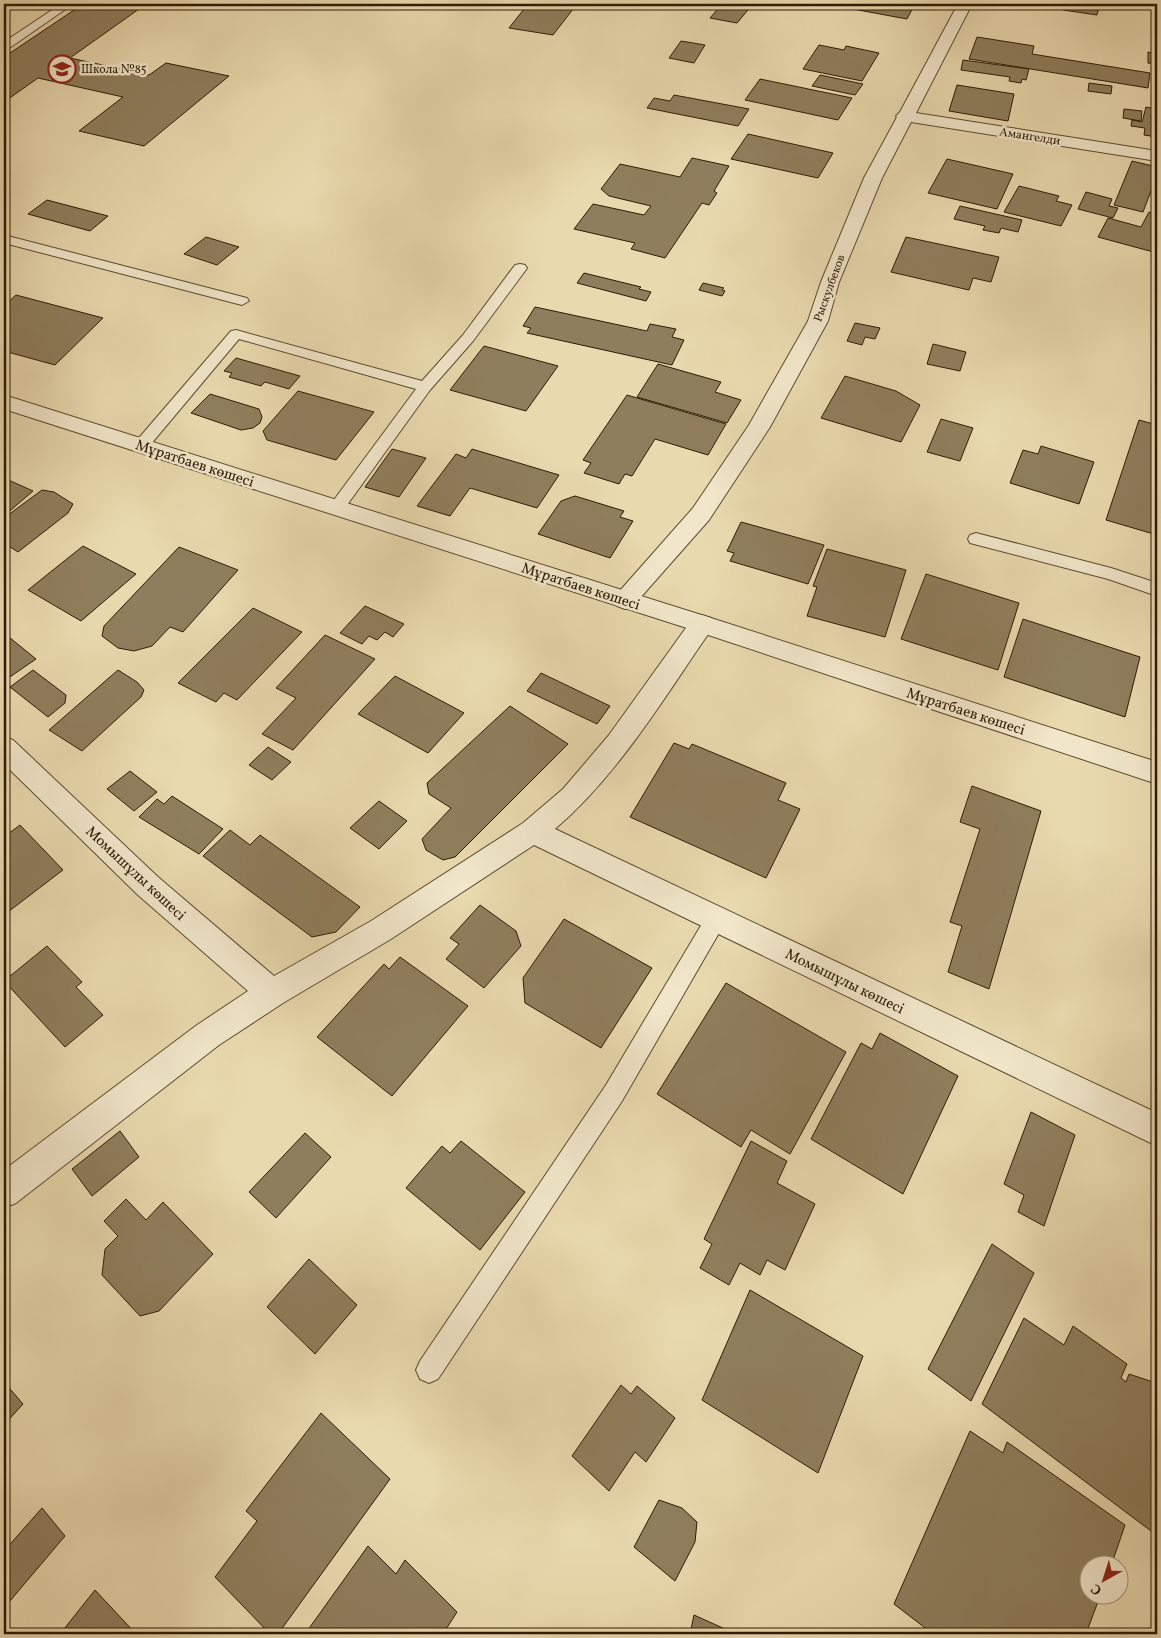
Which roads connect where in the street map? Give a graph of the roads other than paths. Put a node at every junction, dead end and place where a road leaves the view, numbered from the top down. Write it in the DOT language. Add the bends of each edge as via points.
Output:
graph roads {
  1 [pos="68,4"];
  2 [pos="965,4"];
  3 [pos="4,47"];
  4 [pos="904,116"];
  5 [pos="1157,156"];
  6 [pos="4,239"];
  7 [pos="520,268"];
  8 [pos="242,301"];
  9 [pos="425,386"];
  10 [pos="4,402"];
  11 [pos="140,446"];
  12 [pos="336,508"];
  13 [pos="976,539"];
  14 [pos="1157,590"];
  15 [pos="625,600"];
  16 [pos="702,624"];
  17 [pos="4,748"];
  18 [pos="1157,773"];
  19 [pos="533,832"];
  20 [pos="716,919"];
  21 [pos="272,993"];
  22 [pos="1157,1130"];
  23 [pos="4,1191"];
  24 [pos="429,1370"];
  1 -- 3 [label="lane"];
  2 -- 4 [label="street, Рыскулбеков"];
  4 -- 5 [label="street, Амангелди"];
  4 -- 15 [label="street, Рыскулбеков" via="869,186 830,282 818,321 759,427 701,514"];
  6 -- 8 [label="lane"];
  7 -- 9 [label="lane" via="468,338"];
  9 -- 11 [label="lane" via="236,334"];
  9 -- 12 [label="lane"];
  10 -- 11 [label="street, Мұратбаев көшесі"];
  11 -- 12 [label="street, Мұратбаев көшесі"];
  12 -- 15 [label="street, Мұратбаев көшесі"];
  13 -- 14 [label="lane" via="1111,574"];
  15 -- 16 [label="street, Мұратбаев көшесі"];
  16 -- 18 [label="street, Мұратбаев көшесі"];
  16 -- 19 [label="street" via="618,743 574,798"];
  17 -- 21 [label="street, Момышұлы көшесі" via="148,886"];
  19 -- 20 [label="street, Момышұлы көшесі"];
  19 -- 21 [label="street" via="381,930"];
  20 -- 22 [label="street, Момышұлы көшесі"];
  20 -- 24 [label="lane" via="614,1093"];
  21 -- 23 [label="street" via="208,1034"];
}
